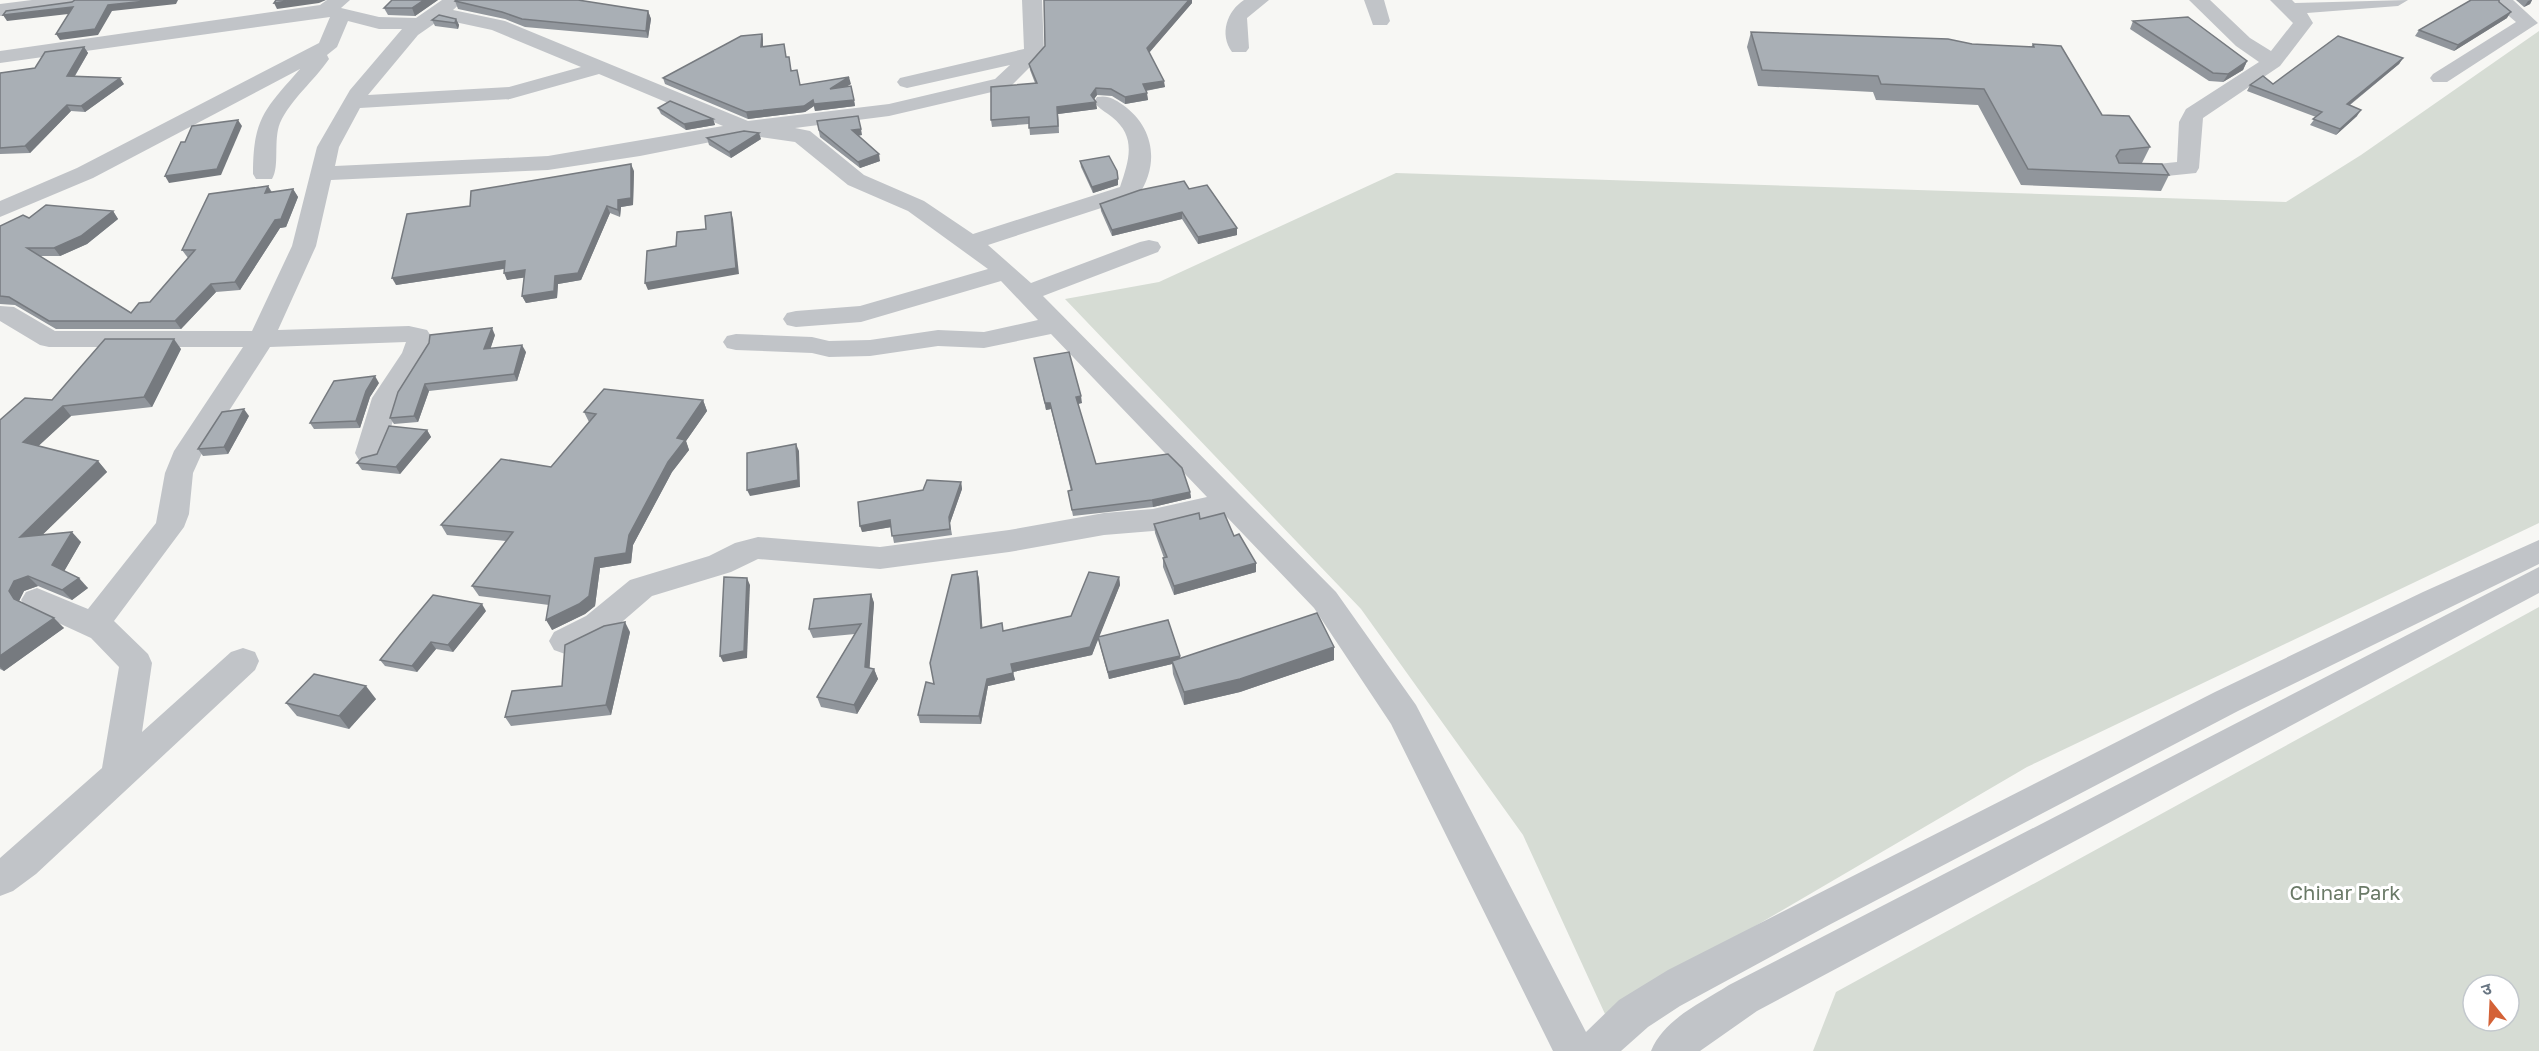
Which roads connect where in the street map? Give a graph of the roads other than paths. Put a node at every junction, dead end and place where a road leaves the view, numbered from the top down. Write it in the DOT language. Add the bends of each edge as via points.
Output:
graph roads {
  1 [pos="75,0"];
  2 [pos="1032,0"];
  3 [pos="1259,0"];
  4 [pos="1374,0"];
  5 [pos="2199,0"];
  6 [pos="2398,0"];
  7 [pos="2499,1"];
  8 [pos="2527,2"];
  9 [pos="2285,4"];
  10 [pos="335,9"];
  11 [pos="0,10"];
  12 [pos="437,12"];
  13 [pos="1380,21"];
  14 [pos="327,47"];
  15 [pos="1239,48"];
  16 [pos="1034,53"];
  17 [pos="0,57"];
  18 [pos="2273,62"];
  19 [pos="603,67"];
  20 [pos="2440,78"];
  21 [pos="907,82"];
  22 [pos="352,102"];
  23 [pos="1105,102"];
  24 [pos="747,128"];
  25 [pos="2121,173"];
  26 [pos="264,174"];
  27 [pos="320,174"];
  28 [pos="0,210"];
  29 [pos="970,243"];
  30 [pos="1149,247"];
  31 [pos="1006,272"];
  32 [pos="1025,294"];
  33 [pos="5,313"];
  34 [pos="796,319"];
  35 [pos="1058,324"];
  36 [pos="262,337"];
  37 [pos="736,342"];
  38 [pos="369,453"];
  39 [pos="1231,502"];
  40 [pos="2539,551"];
  41 [pos="2539,579"];
  42 [pos="37,600"];
  43 [pos="93,625"];
  44 [pos="565,641"];
  45 [pos="243,660"];
  46 [pos="118,776"];
  47 [pos="0,879"];
  48 [pos="1574,1051"];
  49 [pos="1596,1051"];
  50 [pos="1671,1051"];
  1 -- 11 [label="street"];
  2 -- 16 [label="street"];
  3 -- 15 [label="street" via="1242,8 1235,20"];
  4 -- 13 [label="street"];
  5 -- 18 [label="street" via="2243,42"];
  6 -- 9 [label="street"];
  7 -- 8 [label="street"];
  7 -- 20 [label="street" via="2528,23"];
  9 -- 18 [label="street" via="2303,23"];
  10 -- 12 [label="street" via="379,23"];
  10 -- 14 [label="street"];
  10 -- 17 [label="street"];
  12 -- 19 [label="street" via="498,25"];
  12 -- 22 [label="street" via="411,31"];
  14 -- 26 [label="street" via="271,122 265,135"];
  14 -- 28 [label="street" via="85,173"];
  16 -- 21 [label="street"];
  16 -- 24 [label="street" via="1002,84 889,110"];
  18 -- 25 [label="street" via="2194,114 2190,122 2188,168"];
  19 -- 22 [label="street" via="510,93"];
  19 -- 24 [label="street"];
  22 -- 27 [label="street" via="328,147"];
  23 -- 29 [label="street" via="1126,116 1141,138 1142,157 1130,191"];
  24 -- 27 [label="street" via="548,163"];
  24 -- 29 [label="street" via="802,136 856,180 916,206"];
  27 -- 36 [label="street" via="304,246"];
  29 -- 31 [label="street"];
  30 -- 32 [label="street"];
  31 -- 32 [label="street"];
  31 -- 34 [label="street" via="861,314"];
  32 -- 35 [label="street"];
  33 -- 36 [label="street" via="49,339 183,341"];
  35 -- 37 [label="street" via="994,339 938,338 870,348"];
  35 -- 39 [label="street"];
  36 -- 38 [label="street" via="418,336 417,351 382,406"];
  36 -- 43 [label="street" via="188,452 178,473 169,528"];
  39 -- 44 [label="street" via="1153,520 880,558 758,548 641,588 597,625"];
  39 -- 48 [label="street" via="1325,600 1404,715"];
  40 -- 49 [label="street" via="2372,628 1713,966 1666,992 1624,1022"];
  41 -- 50 [label="street" via="1753,993 1689,1034"];
  42 -- 43 [label="street"];
  43 -- 46 [label="street" via="102,628 136,663"];
  45 -- 46 [label="street"];
  46 -- 47 [label="street"];
}
